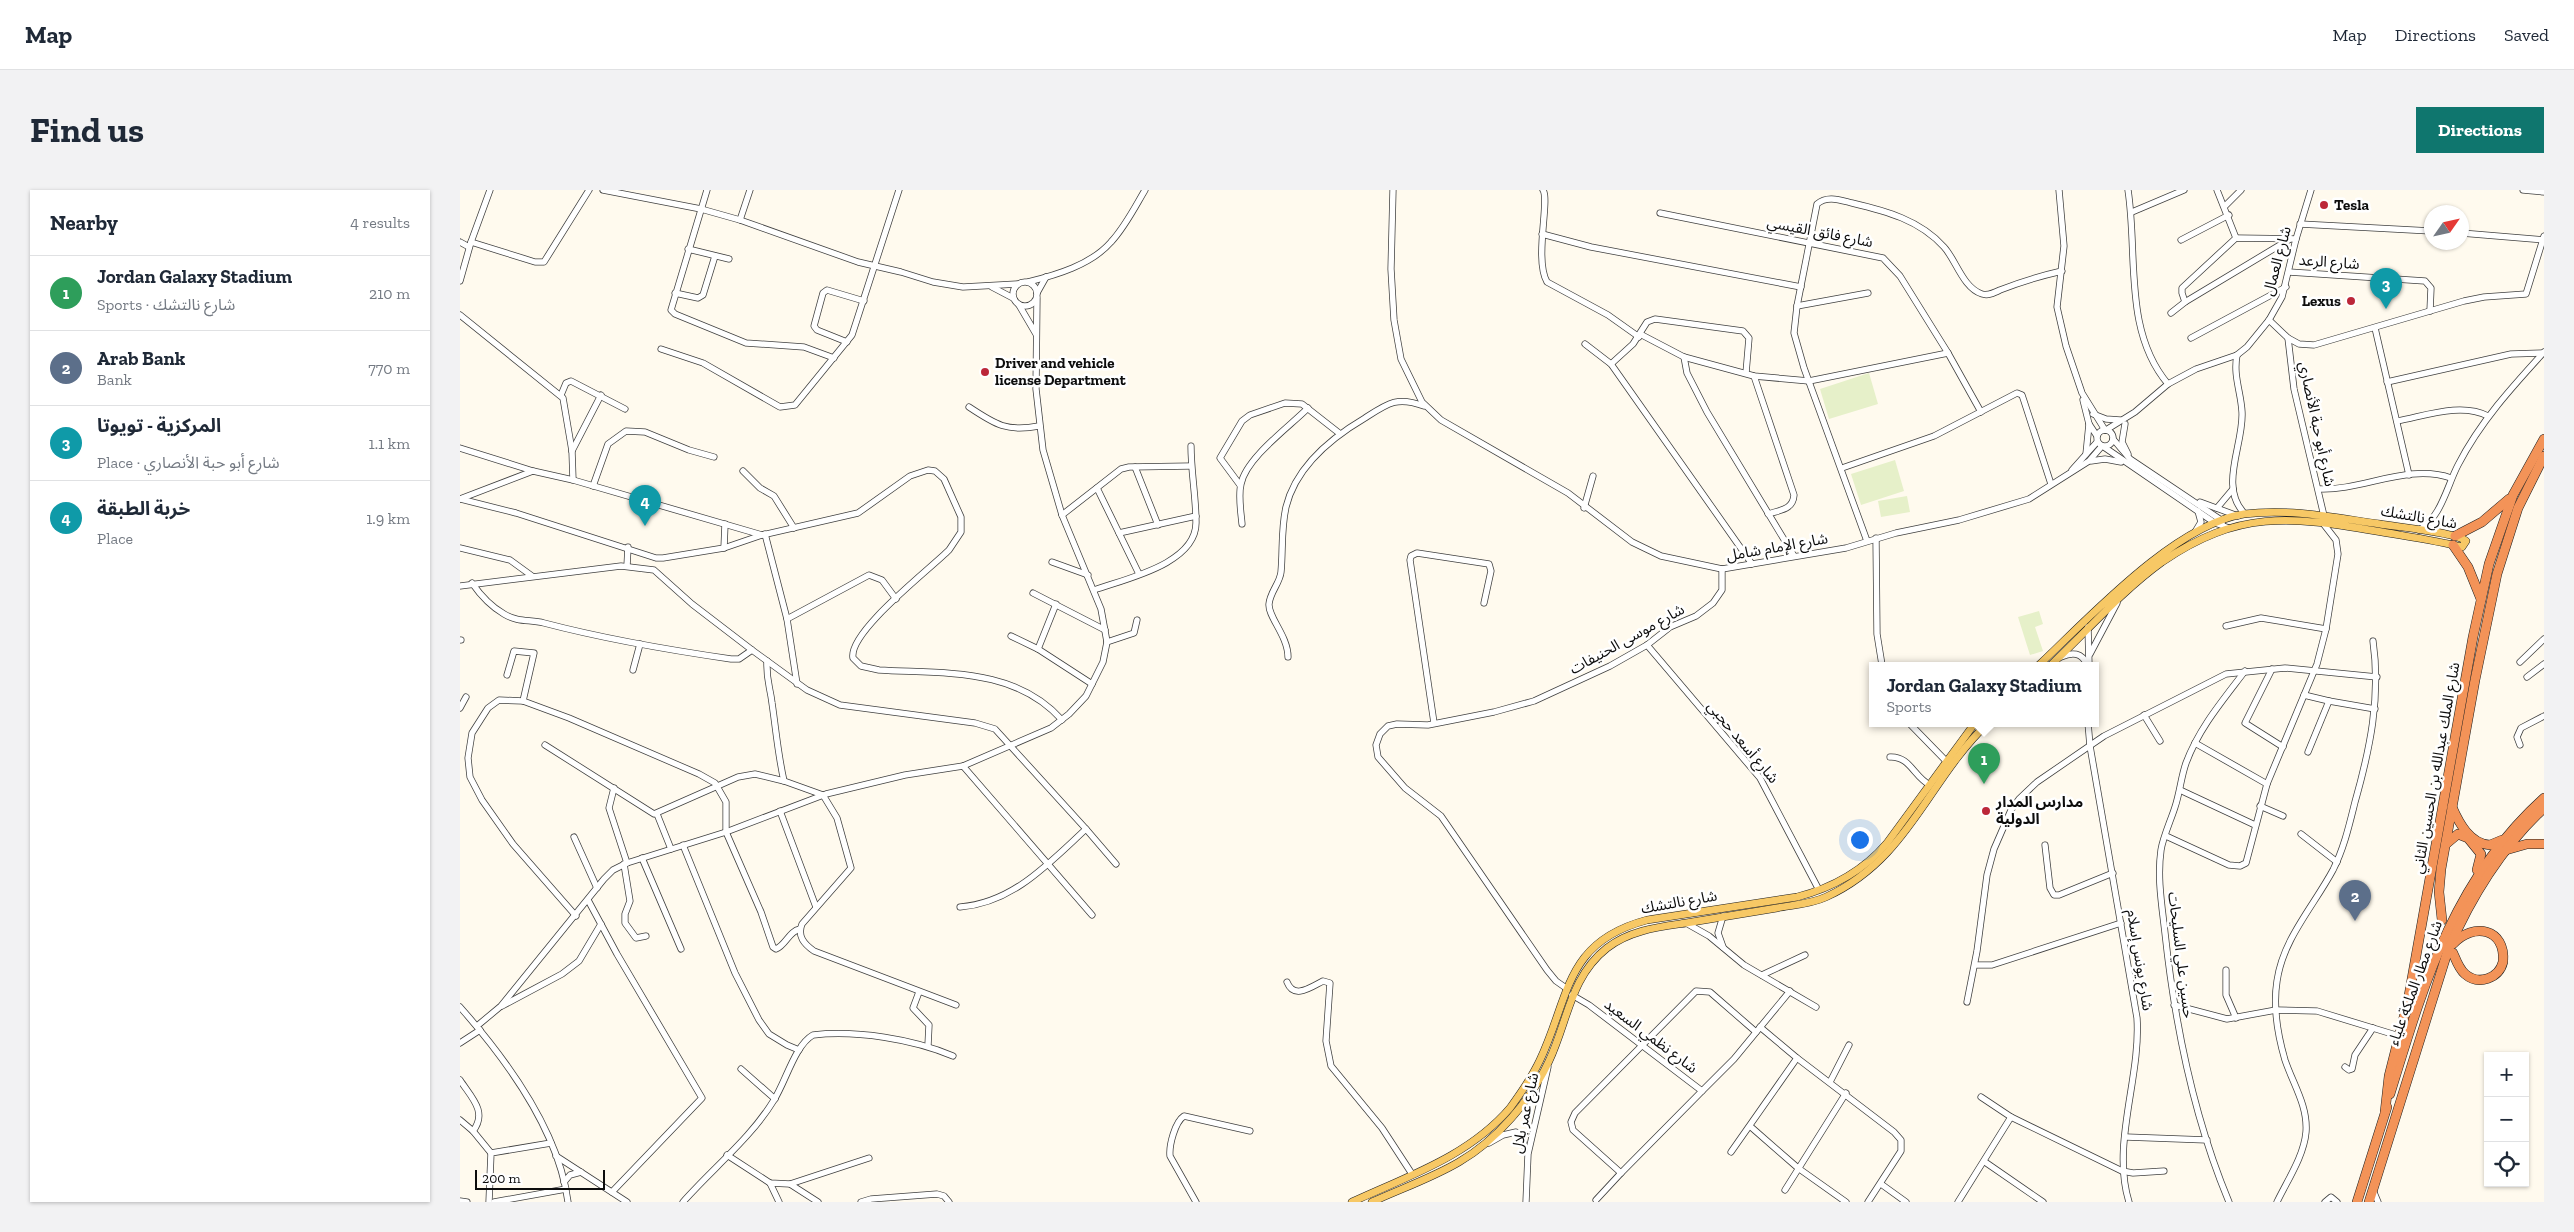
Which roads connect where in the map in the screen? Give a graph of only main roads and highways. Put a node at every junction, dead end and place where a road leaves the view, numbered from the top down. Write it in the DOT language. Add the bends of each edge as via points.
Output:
graph roads {
  1 [pos="2544,439"];
  2 [pos="2544,456"];
  3 [pos="2513,495"];
  4 [pos="2323,519"];
  5 [pos="2221,526"];
  6 [pos="2454,541"];
  7 [pos="2481,599"];
  8 [pos="2042,662"];
  9 [pos="2054,662"];
  10 [pos="1972,727"];
  11 [pos="1984,727"];
  12 [pos="2544,798"];
  13 [pos="2452,807"];
  14 [pos="2544,808"];
  15 [pos="2504,838"];
  16 [pos="2446,844"];
  17 [pos="2544,844"];
  18 [pos="2505,850"];
  19 [pos="2472,882"];
  20 [pos="1737,906"];
  21 [pos="1738,914"];
  22 [pos="2442,920"];
  23 [pos="2450,952"];
  24 [pos="2385,1112"];
  25 [pos="1352,1202"];
  26 [pos="1372,1202"];
  27 [pos="2357,1202"];
  28 [pos="2374,1202"];
  1 -- 3 [label="highway, شارع الملك عبدالله بن الحسين الثاني"];
  2 -- 13 [label="highway, شارع الملك عبدالله بن الحسين الثاني" via="2518,508 2499,566"];
  3 -- 6 [label="highway"];
  3 -- 7 [label="highway, شارع الملك عبدالله بن الحسين الثاني" via="2497,536"];
  4 -- 5 [label="main road, شارع نالتشك" via="2261,520"];
  4 -- 5 [label="main road, شارع نالتشك" via="2288,512 2241,515"];
  4 -- 6 [label="main road, شارع نالتشك"];
  4 -- 6 [label="main road, شارع نالتشك" via="2441,533"];
  5 -- 8 [label="main road, شارع نالتشك" via="2194,534 2153,560"];
  5 -- 9 [label="main road, شارع نالتشك" via="2162,562"];
  6 -- 7 [label="highway"];
  7 -- 24 [label="highway, شارع الملك عبدالله بن الحسين الثاني" via="2418,946 2389,1076"];
  10 -- 20 [label="main road, شارع نالتشك" via="1880,851 1846,878 1819,890"];
  11 -- 21 [label="main road, شارع نالتشك" via="1963,749 1888,854 1868,872 1822,899"];
  12 -- 15 [label="highway, شارع مطار الملكة علياء"];
  13 -- 15 [label="highway" via="2461,826 2480,842 2490,845"];
  13 -- 16 [label="highway, شارع الملك عبدالله بن الحسين الثاني"];
  14 -- 18 [label="highway, شارع مطار الملكة علياء"];
  15 -- 19 [label="highway, شارع مطار الملكة علياء"];
  16 -- 19 [label="highway" via="2460,834 2478,847 2480,861"];
  16 -- 22 [label="highway, شارع الملك عبدالله بن الحسين الثاني" via="2439,886"];
  17 -- 18 [label="highway" via="2527,844"];
  18 -- 23 [label="highway, شارع مطار الملكة علياء" via="2482,882"];
  19 -- 24 [label="highway, شارع مطار الملكة علياء" via="2434,963"];
  20 -- 21 [label="main road"];
  20 -- 25 [label="main road, شارع نالتشك" via="1660,917 1616,932 1586,956 1566,988 1541,1059 1509,1108 1486,1131 1447,1159"];
  21 -- 26 [label="main road, شارع نالتشك" via="1641,931 1609,946 1585,971 1572,995 1550,1060 1521,1105 1497,1132 1457,1163"];
  23 -- 23 [label="highway" via="2465,934 2483,930 2500,943 2503,962 2495,975 2484,980 2475,979 2461,970"];
  23 -- 28 [label="highway, شارع مطار الملكة علياء" via="2373,1190"];
  24 -- 27 [label="highway, شارع مطار الملكة علياء"];
}
